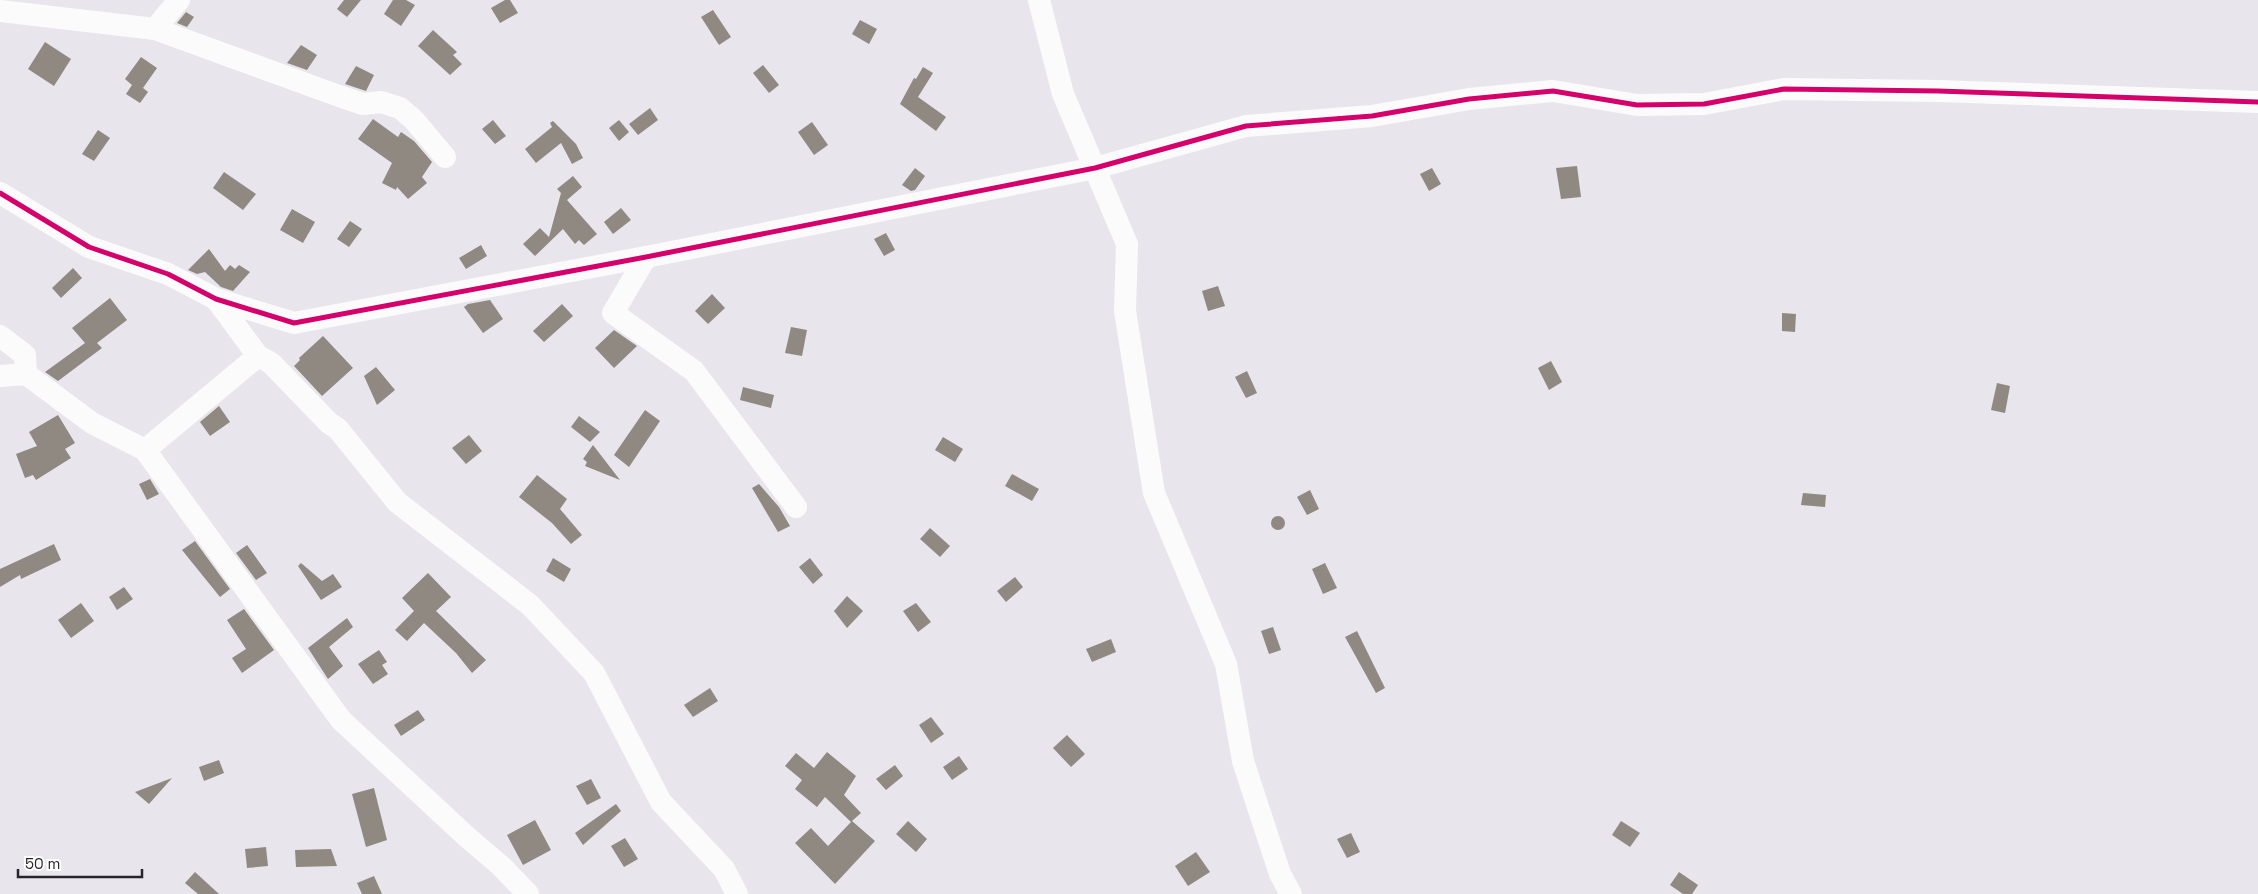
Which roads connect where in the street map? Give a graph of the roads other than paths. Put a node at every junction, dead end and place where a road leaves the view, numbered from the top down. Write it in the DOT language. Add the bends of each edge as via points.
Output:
graph roads {
  1 [pos="179,0"];
  2 [pos="1039,0"];
  3 [pos="0,11"];
  4 [pos="155,29"];
  5 [pos="2258,102"];
  6 [pos="446,156"];
  7 [pos="1096,168"];
  8 [pos="0,193"];
  9 [pos="646,257"];
  10 [pos="216,299"];
  11 [pos="0,336"];
  12 [pos="258,356"];
  13 [pos="26,374"];
  14 [pos="0,376"];
  15 [pos="145,450"];
  16 [pos="796,507"];
  17 [pos="528,894"];
  18 [pos="737,894"];
  19 [pos="1291,894"];
  1 -- 4 [label="street"];
  2 -- 7 [label="street" via="1063,94"];
  3 -- 4 [label="street"];
  4 -- 6 [label="street" via="363,104 381,102 400,108"];
  5 -- 7 [label="street" via="1784,89 1704,104 1638,105 1553,91 1469,99 1372,116 1246,126"];
  7 -- 9 [label="street"];
  7 -- 19 [label="street" via="1127,244 1125,312 1154,493 1226,664 1243,761 1280,874"];
  8 -- 10 [label="street" via="89,247 168,274"];
  9 -- 10 [label="street" via="294,323"];
  9 -- 16 [label="street" via="614,313 694,372"];
  10 -- 12 [label="street"];
  11 -- 13 [label="street" via="25,355"];
  12 -- 15 [label="street"];
  12 -- 18 [label="street" via="271,363 338,429 397,502 530,605 594,673 661,802 724,869"];
  13 -- 14 [label="street"];
  13 -- 15 [label="street" via="92,423"];
  15 -- 17 [label="street" via="341,720 502,866"];
}
